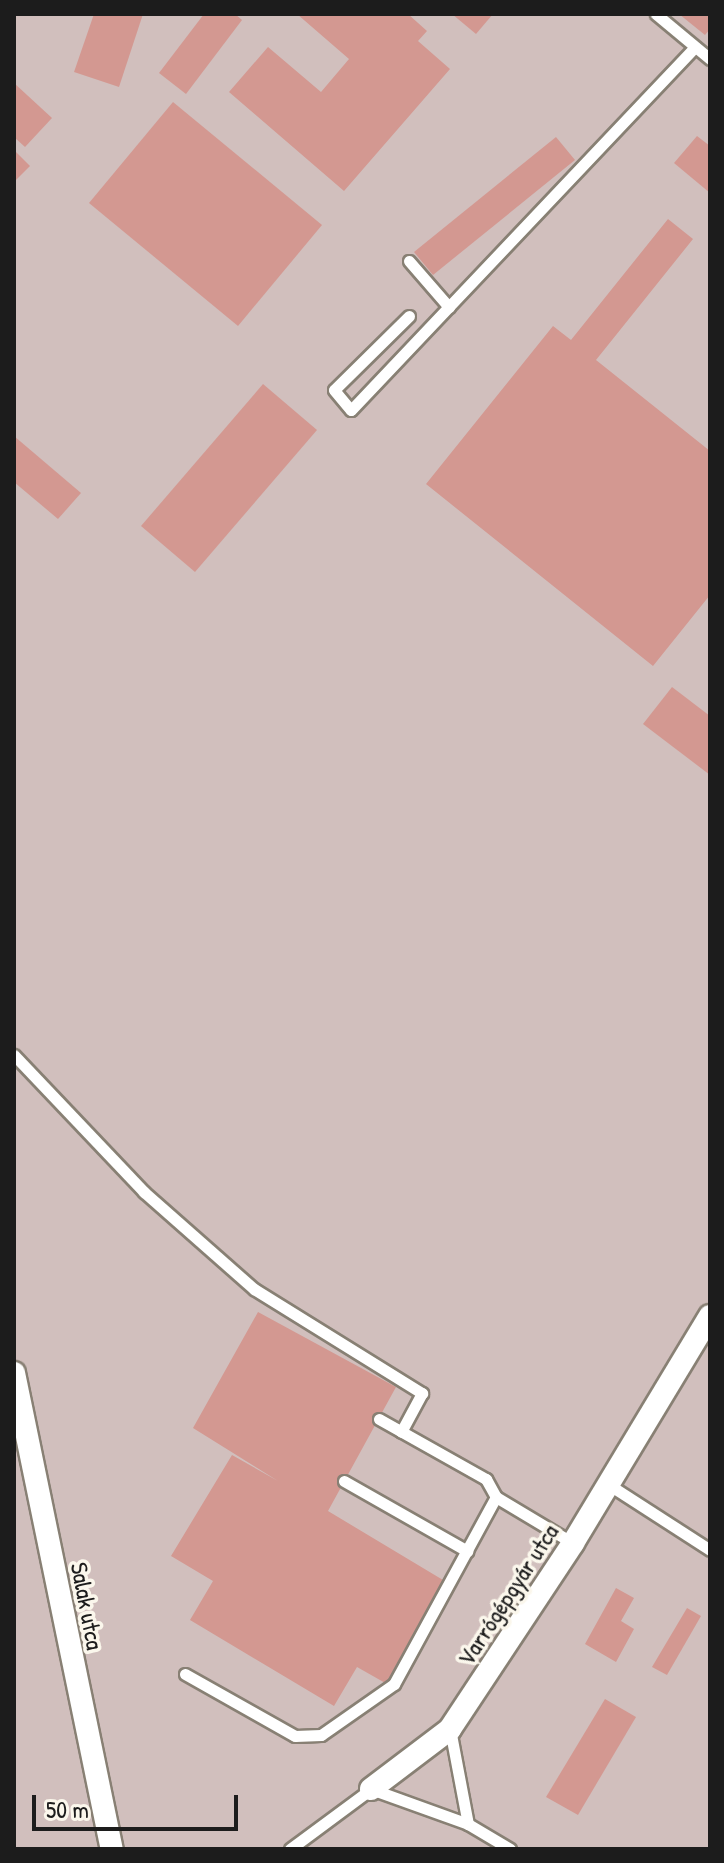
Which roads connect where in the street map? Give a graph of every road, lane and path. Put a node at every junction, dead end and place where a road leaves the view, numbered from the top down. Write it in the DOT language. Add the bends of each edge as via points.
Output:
graph roads {
  1 [pos="656,14"];
  2 [pos="705,51"];
  3 [pos="409,261"];
  4 [pos="449,307"];
  5 [pos="409,316"];
  6 [pos="14,1055"];
  7 [pos="707,1328"];
  8 [pos="14,1373"];
  9 [pos="379,1419"];
  10 [pos="401,1432"];
  11 [pos="344,1481"];
  12 [pos="608,1484"];
  13 [pos="496,1497"];
  14 [pos="573,1543"];
  15 [pos="710,1550"];
  16 [pos="467,1551"];
  17 [pos="185,1674"];
  18 [pos="450,1729"];
  19 [pos="371,1789"];
  20 [pos="468,1824"];
  21 [pos="112,1849"];
  22 [pos="290,1849"];
  23 [pos="510,1849"];
  1 -- 2 [label="lane"];
  2 -- 4 [label="lane"];
  3 -- 4 [label="lane"];
  4 -- 5 [label="lane" via="351,410 334,390"];
  6 -- 10 [label="lane" via="144,1192 254,1289 422,1393"];
  7 -- 12 [label="street, Varrógépgyár utca"];
  8 -- 21 [label="street, Salak utca"];
  9 -- 10 [label="lane"];
  10 -- 13 [label="lane" via="486,1479"];
  11 -- 16 [label="lane"];
  12 -- 14 [label="street, Varrógépgyár utca"];
  12 -- 15 [label="lane"];
  13 -- 14 [label="lane"];
  13 -- 16 [label="lane"];
  14 -- 18 [label="street, Varrógépgyár utca"];
  16 -- 17 [label="lane" via="394,1684 321,1735 295,1736"];
  18 -- 19 [label="street, Varrógépgyár utca"];
  18 -- 20 [label="lane"];
  19 -- 20 [label="lane"];
  19 -- 22 [label="lane, Varrógépgyár utca"];
  20 -- 23 [label="lane"];
}
